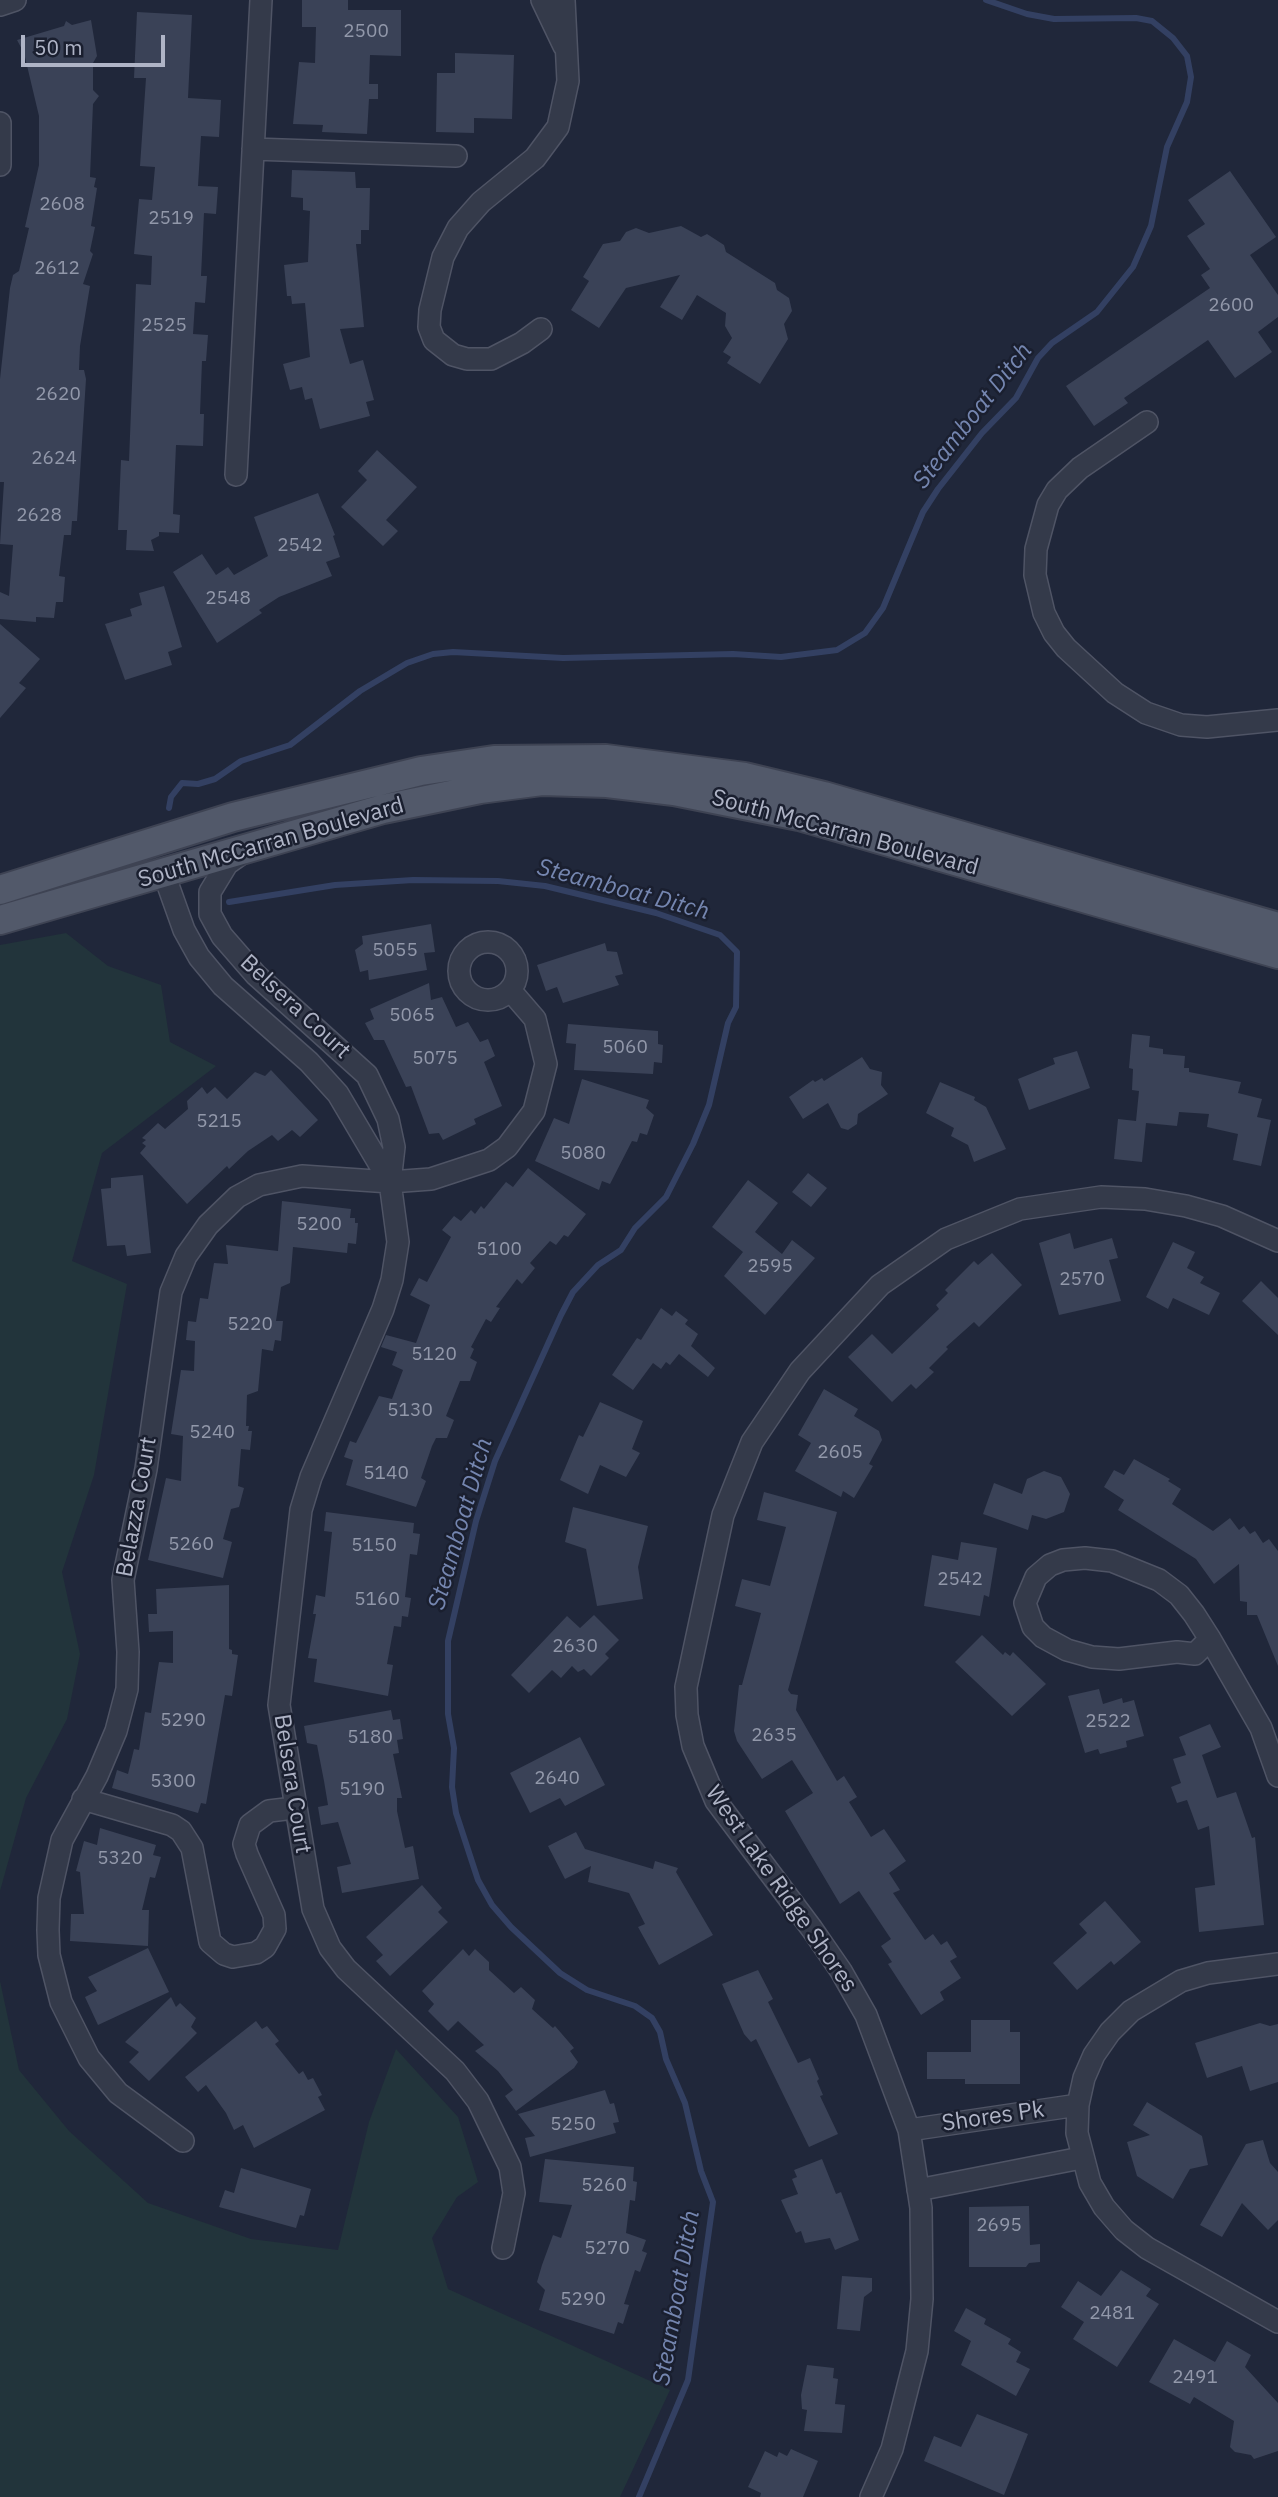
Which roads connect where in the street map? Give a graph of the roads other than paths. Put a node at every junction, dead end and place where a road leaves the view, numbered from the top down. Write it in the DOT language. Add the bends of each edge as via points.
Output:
graph roads {
  1 [pos="15,0"];
  2 [pos="261,0"];
  3 [pos="542,0"];
  4 [pos="564,0"];
  5 [pos="0,5"];
  6 [pos="565,48"];
  7 [pos="0,123"];
  8 [pos="253,149"];
  9 [pos="456,156"];
  10 [pos="0,165"];
  11 [pos="541,329"];
  12 [pos="1147,422"];
  13 [pos="236,475"];
  14 [pos="1278,720"];
  15 [pos="233,817"];
  16 [pos="251,846"];
  17 [pos="164,874"];
  18 [pos="0,890"];
  19 [pos="0,920"];
  20 [pos="1278,927"];
  21 [pos="1278,954"];
  22 [pos="268,985"];
  23 [pos="510,990"];
  24 [pos="248,1010"];
  25 [pos="366,1075"];
  26 [pos="338,1094"];
  27 [pos="390,1182"];
  28 [pos="1278,1241"];
  29 [pos="1210,1639"];
  30 [pos="1278,1776"];
  31 [pos="83,1799"];
  32 [pos="294,1808"];
  33 [pos="1278,1964"];
  34 [pos="1078,2105"];
  35 [pos="909,2130"];
  36 [pos="183,2141"];
  37 [pos="1081,2158"];
  38 [pos="918,2190"];
  39 [pos="503,2248"];
  40 [pos="1278,2322"];
  41 [pos="871,2497"];
  1 -- 5 [label="street"];
  2 -- 8 [label="street"];
  3 -- 6 [label="street"];
  4 -- 6 [label="street"];
  6 -- 11 [label="street" via="568,81 558,127 535,158 457,228 443,257 430,310 434,340 453,355 467,359 491,359"];
  7 -- 10 [label="street"];
  8 -- 9 [label="street"];
  8 -- 13 [label="street"];
  12 -- 14 [label="street" via="1080,468 1048,505 1035,549 1035,575 1044,613 1066,648 1115,693 1146,713 1181,725 1207,727"];
  15 -- 17 [label="main road" via="199,839"];
  15 -- 18 [label="main road, South McCarran Boulevard"];
  15 -- 20 [label="main road, South McCarran Boulevard" via="433,769 494,760 606,758 745,777 824,796"];
  16 -- 17 [label="main road, South McCarran Boulevard"];
  16 -- 21 [label="main road, South McCarran Boulevard" via="383,809 480,789 542,781 607,783 799,816"];
  16 -- 22 [label="street, Belsera Court" via="227,864 210,892 210,914 222,936"];
  17 -- 19 [label="main road, South McCarran Boulevard"];
  17 -- 24 [label="street, Belsera Court" via="199,957"];
  22 -- 24 [label="street"];
  22 -- 25 [label="street, Belsera Court"];
  23 -- 27 [label="street, Belazza Court" via="535,1019 542,1037 546,1064 534,1111 507,1147 489,1160 432,1179"];
  24 -- 26 [label="street, Belsera Court" via="309,1062"];
  25 -- 26 [label="street"];
  25 -- 27 [label="street, Belsera Court" via="388,1119 394,1147"];
  26 -- 27 [label="street, Belsera Court"];
  27 -- 31 [label="street, Belazza Court" via="302,1176 259,1185 237,1197 208,1225 186,1256 167,1312 146,1469 123,1580 127,1689 116,1731"];
  27 -- 32 [label="street, Belsera Court" via="398,1242 392,1280 311,1477 302,1510 279,1705"];
  28 -- 35 [label="street, West Lake Ridge Shores" via="1222,1216 1145,1199 1060,1200 985,1220 915,1258 880,1285 774,1405 737,1474 691,1655 686,1687 693,1746 716,1801 841,1971 880,2049"];
  29 -- 29 [label="street" via="1179,1595 1159,1580 1112,1561 1063,1560 1043,1571 1028,1591 1026,1603 1033,1627 1067,1650 1092,1657 1195,1654"];
  29 -- 30 [label="street" via="1261,1728"];
  31 -- 32 [label="street" via="181,1831 192,1848 210,1942 233,1957 256,1953 275,1929 274,1914 244,1843 250,1825 269,1811"];
  31 -- 36 [label="street, Belazza Court" via="62,1840 49,1898 50,1955 61,2002 89,2058 118,2093"];
  32 -- 39 [label="street, Belsera Court" via="313,1909 330,1948 346,1969 454,2071 478,2101 499,2140 514,2193"];
  33 -- 34 [label="street" via="1208,1973 1154,1994 1131,2011 1099,2047 1084,2078"];
  34 -- 35 [label="street, Shores Pk"];
  34 -- 37 [label="street"];
  35 -- 38 [label="street, West Lake Ridge Shores"];
  37 -- 38 [label="street"];
  37 -- 40 [label="street" via="1104,2207 1124,2230 1147,2248"];
  38 -- 41 [label="street, West Lake Ridge Shores" via="923,2257 917,2351 892,2449"];
}
